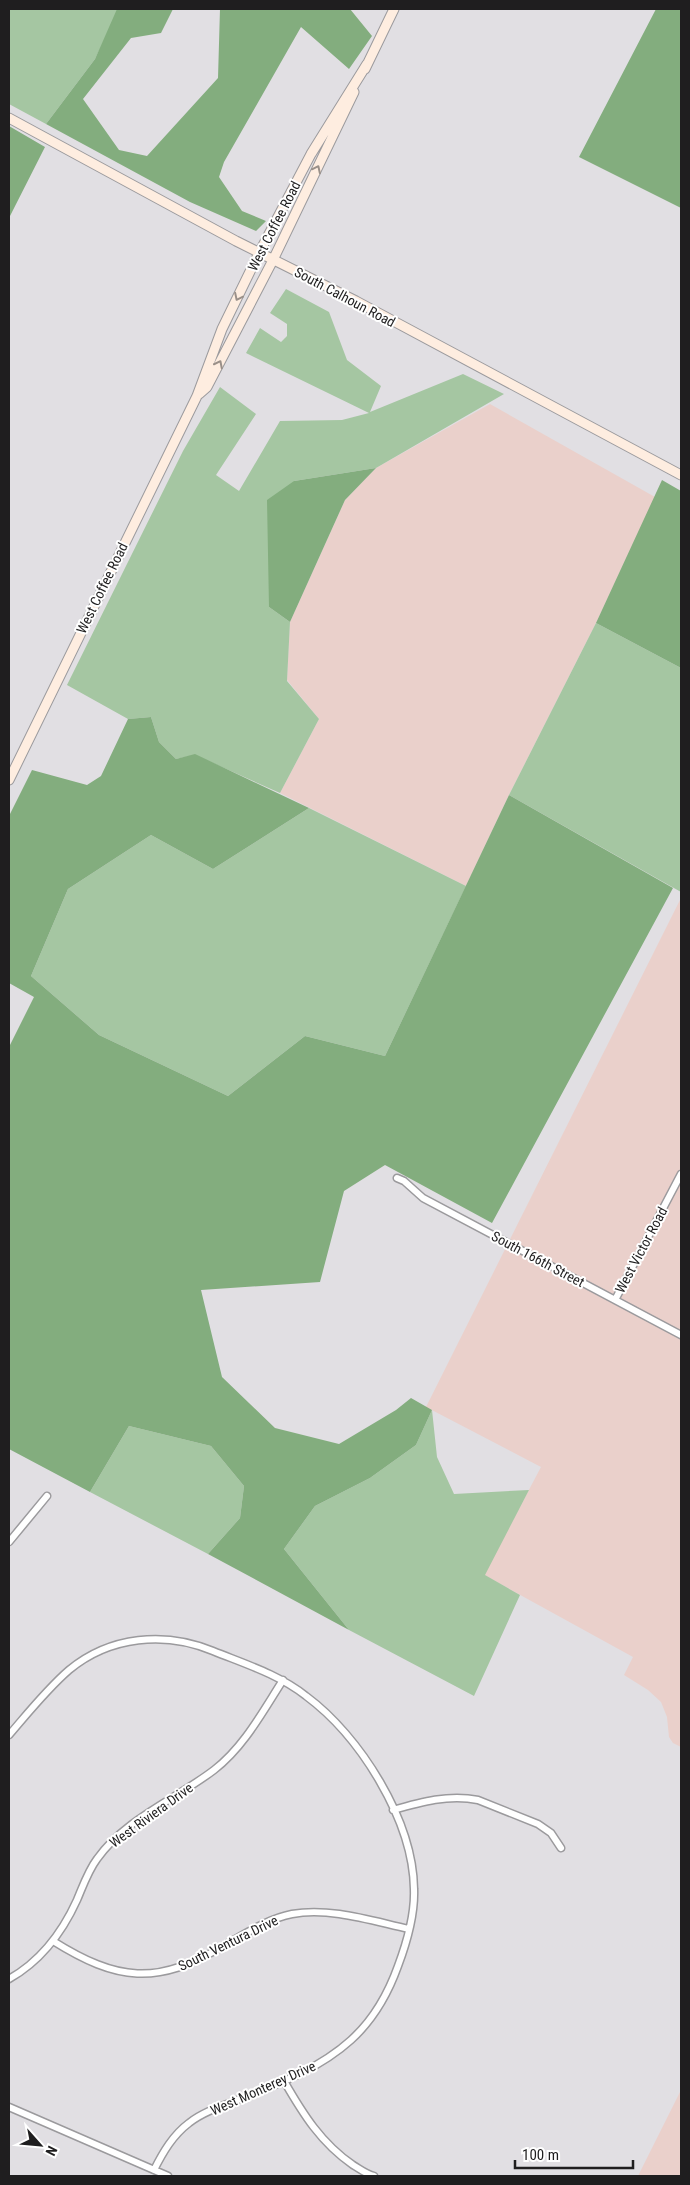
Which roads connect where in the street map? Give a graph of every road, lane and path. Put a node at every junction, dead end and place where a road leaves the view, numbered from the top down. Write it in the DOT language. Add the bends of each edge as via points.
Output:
graph roads {
  1 [pos="394,9"];
  2 [pos="367,64"];
  3 [pos="9,118"];
  4 [pos="259,253"];
  5 [pos="273,260"];
  6 [pos="197,396"];
  7 [pos="681,475"];
  8 [pos="9,780"];
  9 [pos="681,1174"];
  10 [pos="397,1178"];
  11 [pos="615,1300"];
  12 [pos="681,1335"];
  13 [pos="47,1496"];
  14 [pos="9,1542"];
  15 [pos="283,1680"];
  16 [pos="9,1735"];
  17 [pos="393,1810"];
  18 [pos="561,1848"];
  19 [pos="409,1929"];
  20 [pos="53,1941"];
  21 [pos="9,1979"];
  22 [pos="284,2081"];
  23 [pos="9,2107"];
  24 [pos="154,2170"];
  25 [pos="168,2176"];
  26 [pos="374,2176"];
  1 -- 2 [label="street, West Coffee Road"];
  2 -- 4 [label="street, West Coffee Road" via="311,154"];
  5 -- 2 [label="street, West Coffee Road, one-way"];
  3 -- 4 [label="street, South Calhoun Road"];
  4 -- 5 [label="street, South Calhoun Road"];
  4 -- 6 [label="street, West Coffee Road, one-way" via="222,329"];
  6 -- 5 [label="street, West Coffee Road, one-way" via="207,387"];
  5 -- 7 [label="street, South Calhoun Road"];
  6 -- 8 [label="street, West Coffee Road"];
  9 -- 11 [label="street, West Victor Road"];
  10 -- 11 [label="street, South 166th Street" via="424,1198"];
  11 -- 12 [label="street, South 166th Street"];
  13 -- 14 [label="street"];
  15 -- 16 [label="street, West Monterey Drive" via="194,1644 168,1639 133,1640 103,1650 70,1670"];
  15 -- 17 [label="street, West Monterey Drive" via="314,1702 355,1743 374,1771"];
  15 -- 20 [label="street, West Riviera Drive" via="241,1743 222,1764 139,1820 106,1847"];
  17 -- 18 [label="street" via="440,1799 478,1800 538,1824 551,1833"];
  17 -- 19 [label="street, West Monterey Drive" via="413,1871 414,1893"];
  19 -- 20 [label="street, South Ventura Drive" via="325,1913 293,1914 266,1922 194,1962 153,1974 127,1973 102,1967"];
  19 -- 22 [label="street, West Monterey Drive" via="390,1987 366,2024 330,2056"];
  20 -- 21 [label="street, West Riviera Drive" via="37,1959"];
  22 -- 24 [label="street, West Monterey Drive" via="189,2123 171,2141"];
  22 -- 26 [label="street" via="326,2144"];
  23 -- 24 [label="street"];
  24 -- 25 [label="street"];
}
